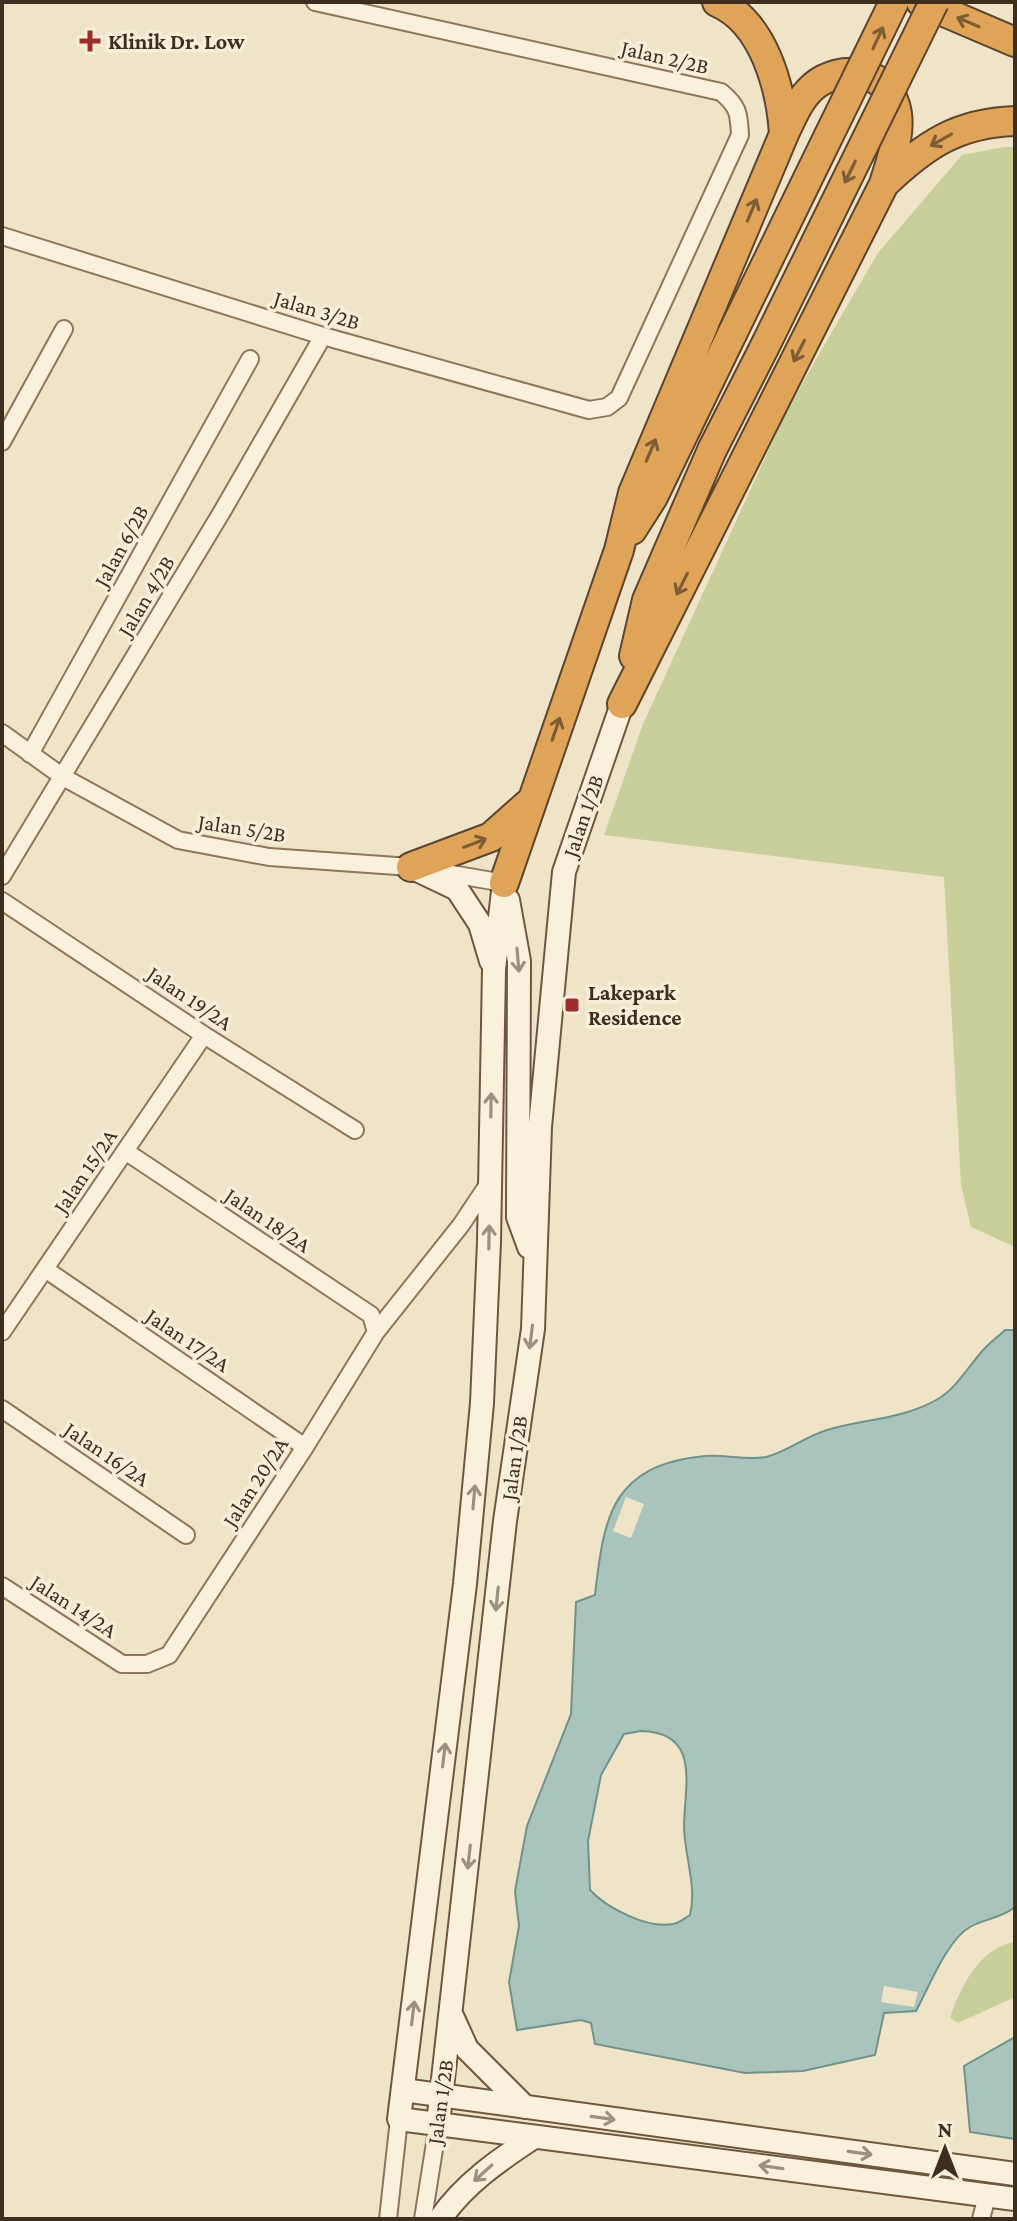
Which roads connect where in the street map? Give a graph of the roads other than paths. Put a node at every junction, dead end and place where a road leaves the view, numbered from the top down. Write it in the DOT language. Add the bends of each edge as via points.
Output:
graph roads {
  1 [pos="315,2"];
  2 [pos="717,2"];
  3 [pos="894,2"];
  4 [pos="921,2"];
  5 [pos="934,2"];
  6 [pos="1015,42"];
  7 [pos="1015,121"];
  8 [pos="784,134"];
  9 [pos="884,184"];
  10 [pos="2,236"];
  11 [pos="64,329"];
  12 [pos="323,336"];
  13 [pos="250,359"];
  14 [pos="619,398"];
  15 [pos="2,442"];
  16 [pos="619,550"];
  17 [pos="622,704"];
  18 [pos="2,733"];
  19 [pos="30,754"];
  20 [pos="63,777"];
  21 [pos="530,802"];
  22 [pos="411,867"];
  23 [pos="2,876"];
  24 [pos="504,883"];
  25 [pos="2,901"];
  26 [pos="494,969"];
  27 [pos="204,1035"];
  28 [pos="355,1130"];
  29 [pos="125,1151"];
  30 [pos="489,1183"];
  31 [pos="534,1263"];
  32 [pos="45,1269"];
  33 [pos="2,1332"];
  34 [pos="376,1332"];
  35 [pos="2,1409"];
  36 [pos="305,1447"];
  37 [pos="186,1535"];
  38 [pos="2,1586"];
  39 [pos="169,1655"];
  40 [pos="452,2014"];
  41 [pos="403,2090"];
  42 [pos="443,2096"];
  43 [pos="525,2107"];
  44 [pos="399,2119"];
  45 [pos="438,2124"];
  46 [pos="534,2137"];
  47 [pos="1015,2174"];
  48 [pos="987,2196"];
  49 [pos="1015,2199"];
  50 [pos="388,2219"];
  51 [pos="423,2219"];
  52 [pos="440,2219"];
  53 [pos="981,2219"];
  1 -- 14 [label="street, Jalan 2/2B" via="721,92 729,99 739,114 740,135"];
  2 -- 8 [label="highway" via="750,30 770,63"];
  16 -- 3 [label="highway, one-way, bridge" via="653,497"];
  6 -- 4 [label="highway, one-way"];
  5 -- 17 [label="highway, one-way, bridge" via="712,450 647,600"];
  7 -- 9 [label="highway, one-way" via="975,124 943,137"];
  8 -- 9 [label="highway" via="814,86 853,72 875,77 888,88 896,106 898,129"];
  16 -- 8 [label="highway, one-way" via="633,493"];
  9 -- 17 [label="highway, one-way"];
  10 -- 12 [label="street, Jalan 3/2B"];
  11 -- 15 [label="street"];
  12 -- 14 [label="street, Jalan 3/2B" via="589,410"];
  12 -- 20 [label="street, Jalan 4/2B"];
  13 -- 19 [label="street, Jalan 6/2B"];
  21 -- 16 [label="highway, one-way"];
  17 -- 31 [label="street, Jalan 1/2B" via="564,872 540,1127"];
  18 -- 19 [label="street, Jalan 5/2B"];
  19 -- 20 [label="street, Jalan 5/2B"];
  20 -- 22 [label="street, Jalan 5/2B" via="178,840 269,857"];
  20 -- 23 [label="street, Jalan 4/2B"];
  22 -- 21 [label="highway, one-way" via="491,837"];
  21 -- 24 [label="highway"];
  22 -- 24 [label="street, Jalan 5/2B"];
  22 -- 26 [label="street" via="457,889 480,924"];
  24 -- 26 [label="street, Jalan 1/2B"];
  24 -- 31 [label="street, one-way" via="519,961 518,1217"];
  25 -- 27 [label="street, Jalan 19/2A"];
  30 -- 26 [label="street, Jalan 1/2B, one-way"];
  27 -- 28 [label="street, Jalan 19/2A"];
  27 -- 29 [label="street, Jalan 15/2A"];
  29 -- 32 [label="street, Jalan 15/2A"];
  29 -- 34 [label="street, Jalan 18/2A" via="371,1315"];
  30 -- 34 [label="street, Jalan 20/2A"];
  41 -- 30 [label="street, Jalan 1/2B, one-way" via="470,1537 482,1403"];
  31 -- 40 [label="street, Jalan 1/2B, one-way" via="533,1329 505,1521"];
  32 -- 33 [label="street, Jalan 15/2A"];
  32 -- 36 [label="street, Jalan 17/2A"];
  34 -- 36 [label="street, Jalan 20/2A"];
  35 -- 37 [label="street, Jalan 16/2A"];
  36 -- 39 [label="street, Jalan 20/2A"];
  38 -- 39 [label="street, Jalan 14/2A" via="122,1664 147,1664"];
  40 -- 42 [label="street, Jalan 1/2B"];
  40 -- 43 [label="street" via="467,2049"];
  41 -- 42 [label="street"];
  41 -- 44 [label="street, Jalan 1/2B"];
  42 -- 43 [label="street"];
  42 -- 45 [label="street, Jalan 1/2B"];
  43 -- 47 [label="street, one-way"];
  44 -- 45 [label="street"];
  44 -- 50 [label="street, Jalan 1/2B"];
  45 -- 46 [label="street"];
  45 -- 51 [label="street, Jalan 1/2B"];
  48 -- 46 [label="street, one-way"];
  46 -- 52 [label="street, one-way" via="496,2162"];
  48 -- 49 [label="street"];
  48 -- 53 [label="street"];
}
